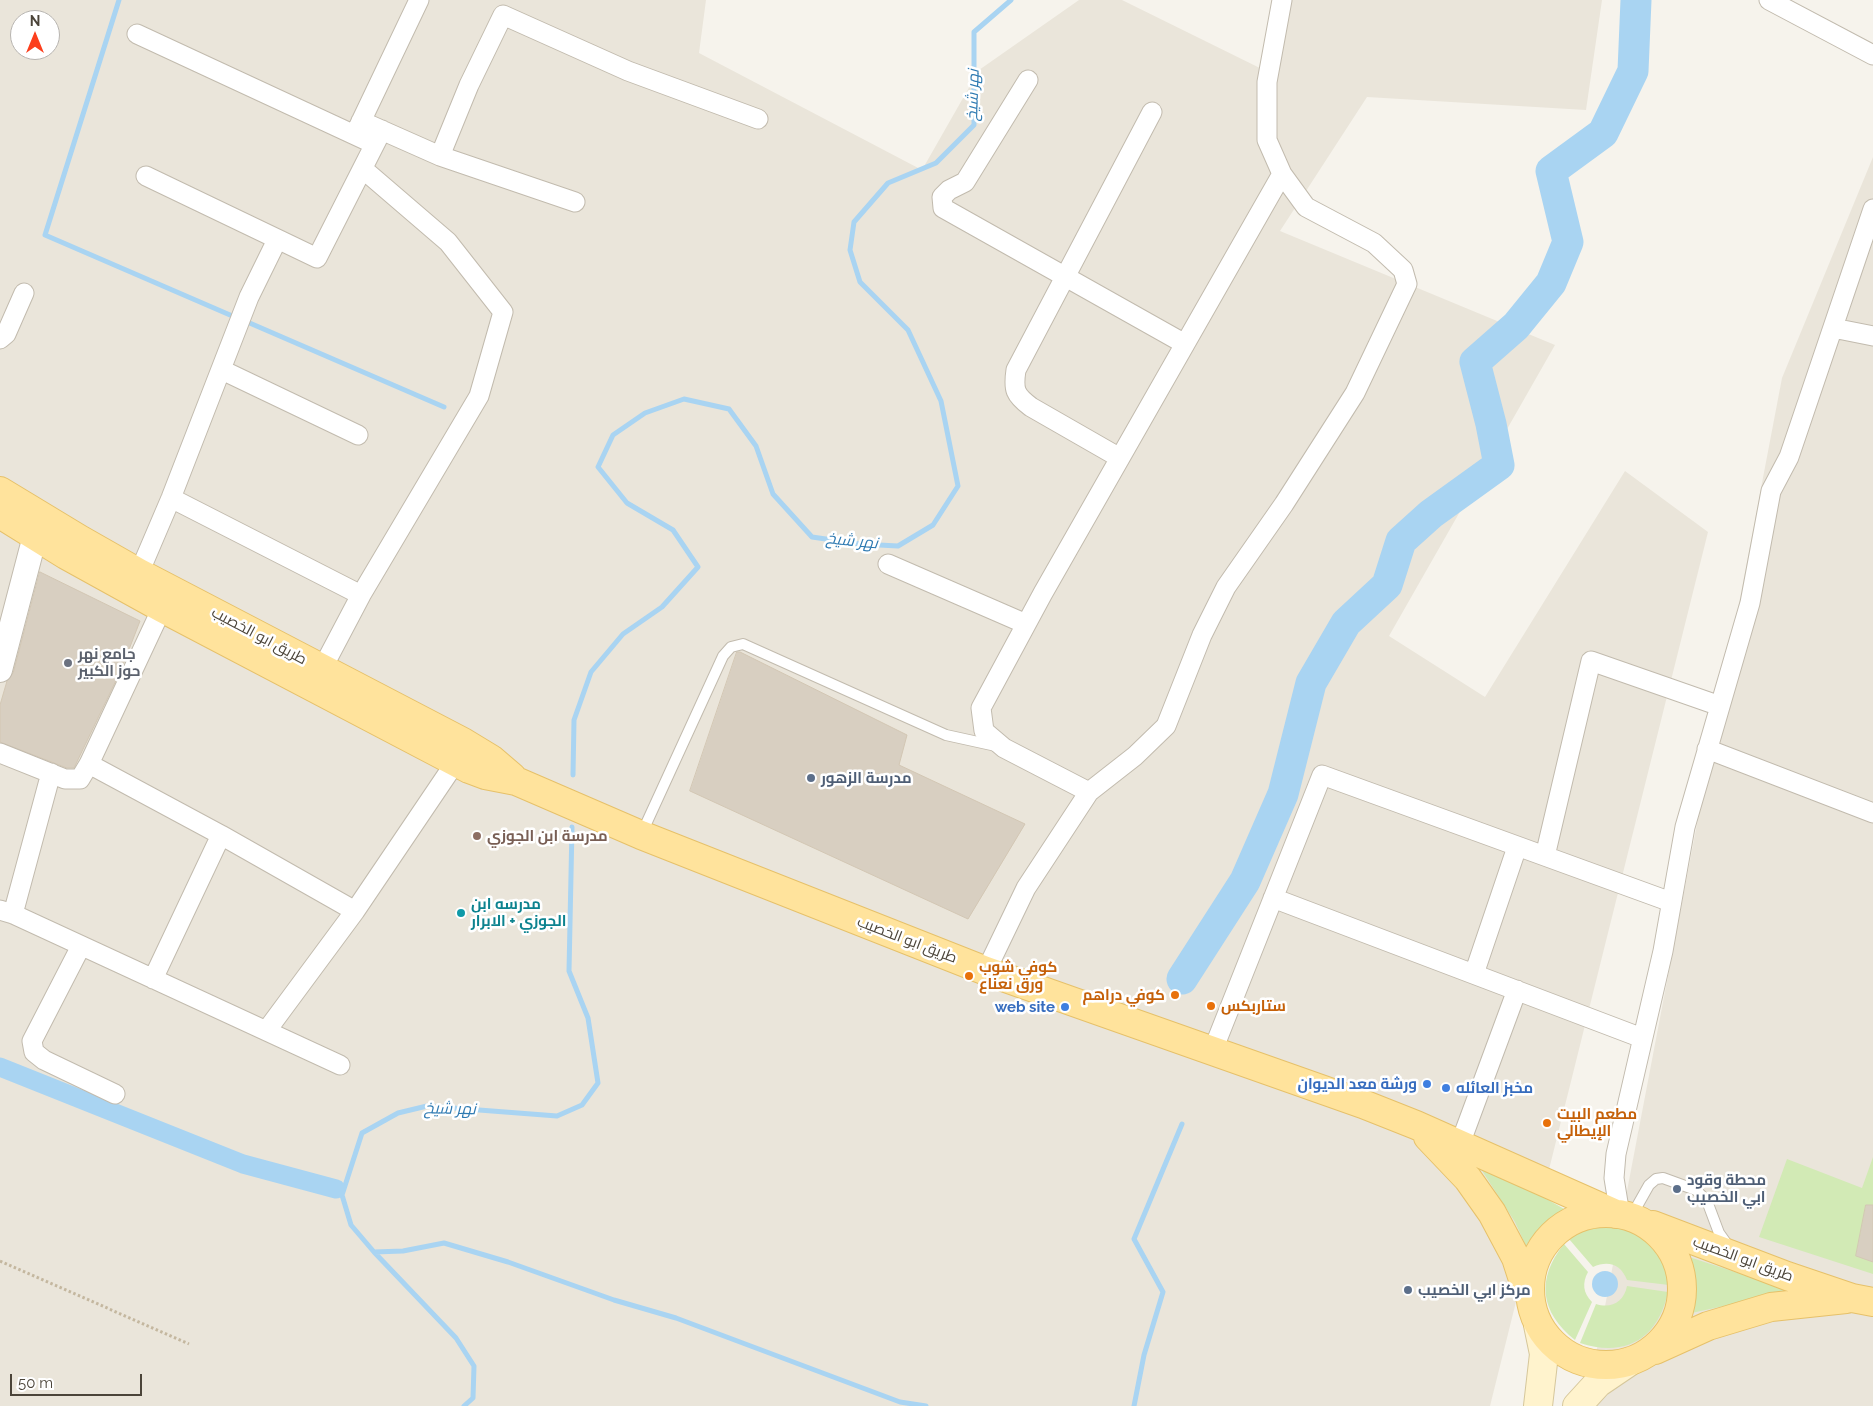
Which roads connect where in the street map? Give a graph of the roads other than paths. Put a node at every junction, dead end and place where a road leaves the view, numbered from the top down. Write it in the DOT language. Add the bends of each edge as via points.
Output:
graph roads {
  1 [pos="420,0"];
  2 [pos="1282,0"];
  3 [pos="1769,0"];
  4 [pos="137,34"];
  5 [pos="1873,55"];
  6 [pos="1028,80"];
  7 [pos="1152,112"];
  8 [pos="758,119"];
  9 [pos="358,128"];
  10 [pos="378,137"];
  11 [pos="440,156"];
  12 [pos="363,169"];
  13 [pos="1282,174"];
  14 [pos="146,176"];
  15 [pos="575,202"];
  16 [pos="1873,209"];
  17 [pos="277,240"];
  18 [pos="1066,277"];
  19 [pos="24,293"];
  20 [pos="1833,328"];
  21 [pos="1873,336"];
  22 [pos="0,339"];
  23 [pos="1185,344"];
  24 [pos="222,370"];
  25 [pos="358,435"];
  26 [pos="1120,458"];
  27 [pos="0,491"];
  28 [pos="171,498"];
  29 [pos="0,514"];
  30 [pos="35,536"];
  31 [pos="888,564"];
  32 [pos="139,573"];
  33 [pos="361,595"];
  34 [pos="162,608"];
  35 [pos="1026,624"];
  36 [pos="322,669"];
  37 [pos="0,670"];
  38 [pos="1720,706"];
  39 [pos="1004,748"];
  40 [pos="1707,750"];
  41 [pos="0,753"];
  42 [pos="455,763"];
  43 [pos="89,764"];
  44 [pos="51,773"];
  45 [pos="516,781"];
  46 [pos="1089,792"];
  47 [pos="1873,813"];
  48 [pos="221,835"];
  49 [pos="641,835"];
  50 [pos="1518,846"];
  51 [pos="1545,856"];
  52 [pos="1274,898"];
  53 [pos="1671,902"];
  54 [pos="355,911"];
  55 [pos="6,912"];
  56 [pos="81,946"];
  57 [pos="986,971"];
  58 [pos="1474,974"];
  59 [pos="153,978"];
  60 [pos="1517,990"];
  61 [pos="267,1030"];
  62 [pos="1642,1038"];
  63 [pos="1213,1050"];
  64 [pos="340,1065"];
  65 [pos="115,1094"];
  66 [pos="1416,1125"];
  67 [pos="1460,1144"];
  68 [pos="1625,1216"];
  69 [pos="1736,1256"];
  70 [pos="1863,1300"];
  71 [pos="1534,1314"];
  72 [pos="1638,1357"];
  73 [pos="1538,1406"];
  74 [pos="1577,1406"];
  1 -- 9 [label="street"];
  2 -- 13 [label="street" via="1267,82 1267,140"];
  3 -- 5 [label="street"];
  4 -- 9 [label="street"];
  6 -- 18 [label="street" via="966,182 942,197 943,208"];
  7 -- 18 [label="street"];
  8 -- 11 [label="street" via="628,71 503,15"];
  9 -- 10 [label="street"];
  10 -- 11 [label="street"];
  10 -- 12 [label="street"];
  11 -- 15 [label="street"];
  12 -- 17 [label="street" via="317,258"];
  12 -- 33 [label="street" via="448,242 503,312 479,396"];
  13 -- 23 [label="street"];
  13 -- 46 [label="street" via="1306,207 1374,243 1403,270 1407,284 1356,393 1226,587 1202,635 1166,726 1135,756"];
  14 -- 17 [label="street"];
  16 -- 20 [label="street"];
  17 -- 24 [label="street" via="249,297"];
  18 -- 23 [label="street"];
  18 -- 26 [label="street" via="1016,370 1014,385 1019,398 1031,407"];
  19 -- 22 [label="street" via="6,334"];
  20 -- 21 [label="street"];
  20 -- 38 [label="street" via="1788,457 1771,491 1750,603"];
  23 -- 26 [label="street"];
  24 -- 25 [label="street"];
  24 -- 28 [label="street"];
  26 -- 35 [label="street"];
  27 -- 32 [label="main road, طريق ابو الخصيب"];
  28 -- 32 [label="street"];
  28 -- 33 [label="street"];
  29 -- 30 [label="main road, طريق ابو الخصيب"];
  30 -- 34 [label="main road, طريق ابو الخصيب"];
  30 -- 37 [label="street"];
  31 -- 35 [label="street"];
  32 -- 36 [label="main road, طريق ابو الخصيب"];
  33 -- 36 [label="street"];
  34 -- 42 [label="main road, طريق ابو الخصيب"];
  34 -- 43 [label="street"];
  35 -- 39 [label="street" via="981,708 984,731"];
  36 -- 45 [label="main road, طريق ابو الخصيب" via="463,742"];
  38 -- 40 [label="street"];
  38 -- 51 [label="street" via="1591,661"];
  39 -- 46 [label="street"];
  39 -- 49 [label="lane" via="946,735 743,644 731,647 723,656"];
  40 -- 47 [label="street"];
  40 -- 53 [label="street" via="1685,827"];
  41 -- 44 [label="street"];
  42 -- 45 [label="main road, طريق ابو الخصيب" via="485,775"];
  42 -- 54 [label="street"];
  43 -- 44 [label="street" via="80,779 65,779"];
  43 -- 48 [label="street"];
  44 -- 55 [label="street"];
  45 -- 49 [label="main road, طريق ابو الخصيب"];
  46 -- 57 [label="street" via="1026,888"];
  48 -- 54 [label="street"];
  48 -- 59 [label="street"];
  49 -- 57 [label="main road, طريق ابو الخصيب"];
  50 -- 51 [label="street"];
  50 -- 52 [label="street" via="1322,775"];
  50 -- 58 [label="street"];
  51 -- 53 [label="street"];
  52 -- 58 [label="street"];
  52 -- 63 [label="street"];
  53 -- 62 [label="street"];
  54 -- 61 [label="street"];
  55 -- 56 [label="street"];
  56 -- 59 [label="street"];
  56 -- 65 [label="street" via="32,1041 34,1052"];
  57 -- 63 [label="main road, طريق ابو الخصيب"];
  58 -- 60 [label="street"];
  59 -- 61 [label="street"];
  60 -- 62 [label="street"];
  60 -- 67 [label="street"];
  61 -- 64 [label="street"];
  62 -- 68 [label="street" via="1616,1154 1614,1178"];
  63 -- 66 [label="main road, طريق ابو الخصيب"];
  66 -- 67 [label="main road, طريق ابو الخصيب"];
  66 -- 71 [label="main road, طريق ابو الخصيب" via="1468,1179 1492,1213 1516,1258"];
  67 -- 68 [label="main road, طريق ابو الخصيب"];
  68 -- 69 [label="main road, طريق ابو الخصيب"];
  68 -- 69 [label="lane" via="1636,1208 1649,1185 1664,1178 1696,1190 1707,1201 1719,1233"];
  68 -- 71 [label="main road" via="1593,1214 1574,1220 1544,1244 1530,1280"];
  68 -- 72 [label="main road" via="1655,1231 1671,1248 1680,1270 1683,1294 1678,1317 1666,1337"];
  69 -- 70 [label="main road, طريق ابو الخصيب"];
  70 -- 72 [label="main road, طريق ابو الخصيب" via="1772,1307 1708,1326"];
  71 -- 72 [label="main road" via="1551,1342 1567,1355 1587,1363 1608,1366"];
  71 -- 73 [label="main road" via="1544,1354"];
  72 -- 74 [label="main road" via="1598,1383"];
}
